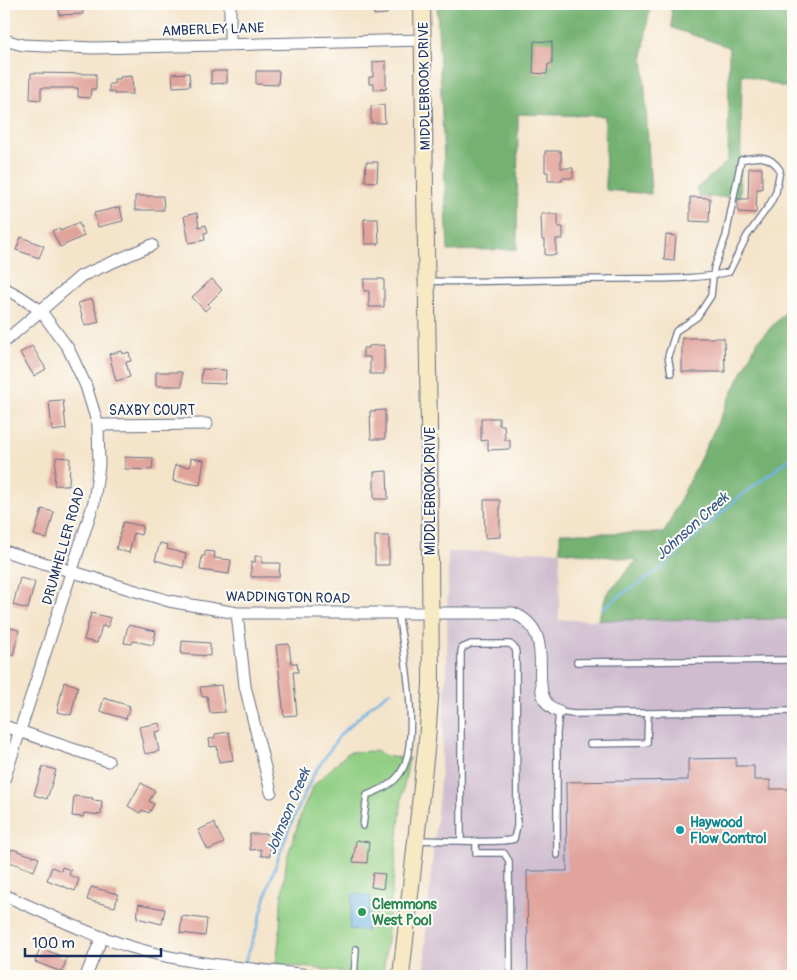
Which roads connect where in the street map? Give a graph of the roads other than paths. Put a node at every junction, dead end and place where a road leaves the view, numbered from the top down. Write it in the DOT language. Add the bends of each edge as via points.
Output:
graph roads {
  1 [pos="230,4"];
  2 [pos="422,4"];
  3 [pos="4,40"];
  4 [pos="423,40"];
  5 [pos="230,44"];
  6 [pos="152,245"];
  7 [pos="714,276"];
  8 [pos="427,281"];
  9 [pos="4,288"];
  10 [pos="40,310"];
  11 [pos="4,342"];
  12 [pos="672,373"];
  13 [pos="207,424"];
  14 [pos="98,425"];
  15 [pos="4,551"];
  16 [pos="72,573"];
  17 [pos="430,612"];
  18 [pos="237,613"];
  19 [pos="398,613"];
  20 [pos="793,660"];
  21 [pos="577,662"];
  22 [pos="793,711"];
  23 [pos="559,712"];
  24 [pos="648,713"];
  25 [pos="4,726"];
  26 [pos="20,732"];
  27 [pos="590,744"];
  28 [pos="108,761"];
  29 [pos="4,780"];
  30 [pos="271,792"];
  31 [pos="363,826"];
  32 [pos="416,840"];
  33 [pos="461,841"];
  34 [pos="476,841"];
  35 [pos="557,855"];
  36 [pos="4,895"];
  37 [pos="102,937"];
  38 [pos="356,949"];
  39 [pos="86,976"];
  40 [pos="319,976"];
  41 [pos="354,976"];
  42 [pos="401,976"];
  43 [pos="510,976"];
  1 -- 5 [label="street"];
  2 -- 4 [label="street, MIDDLEBROOK DRIVE"];
  3 -- 5 [label="street, AMBERLEY LANE" via="22,45 93,48"];
  4 -- 5 [label="street, AMBERLEY LANE"];
  4 -- 8 [label="street, MIDDLEBROOK DRIVE"];
  6 -- 10 [label="street" via="81,276"];
  7 -- 7 [label="lane" via="729,272 747,236 770,204 780,170 776,163 758,156 741,160 726,236"];
  7 -- 8 [label="lane"];
  7 -- 12 [label="lane" via="711,296 697,317 676,331 668,356"];
  8 -- 17 [label="street, MIDDLEBROOK DRIVE"];
  9 -- 10 [label="street, DRUMHELLER ROAD"];
  10 -- 11 [label="street"];
  10 -- 14 [label="street, DRUMHELLER ROAD" via="68,348 86,386"];
  13 -- 14 [label="street, SAXBY COURT"];
  14 -- 16 [label="street, DRUMHELLER ROAD" via="99,465 94,502"];
  15 -- 16 [label="street, WADDINGTON ROAD"];
  16 -- 18 [label="street, WADDINGTON ROAD" via="169,601"];
  16 -- 26 [label="street, DRUMHELLER ROAD"];
  17 -- 19 [label="street, WADDINGTON ROAD"];
  17 -- 23 [label="street, WADDINGTON ROAD" via="507,612 519,615 533,628 539,640 541,690 551,708"];
  17 -- 32 [label="street, MIDDLEBROOK DRIVE" via="430,708"];
  18 -- 19 [label="street, WADDINGTON ROAD"];
  18 -- 30 [label="street" via="245,686"];
  19 -- 31 [label="lane" via="409,690 408,751 403,770 396,779 368,796"];
  20 -- 21 [label="lane"];
  22 -- 24 [label="lane"];
  23 -- 24 [label="lane"];
  23 -- 35 [label="lane"];
  24 -- 27 [label="lane" via="647,743"];
  25 -- 26 [label="street"];
  26 -- 28 [label="street"];
  26 -- 29 [label="street, DRUMHELLER ROAD"];
  32 -- 33 [label="lane"];
  32 -- 42 [label="street, MIDDLEBROOK DRIVE"];
  33 -- 34 [label="lane"];
  33 -- 34 [label="lane" via="461,652 471,644 510,644 516,653 516,833 510,841"];
  34 -- 43 [label="lane" via="476,853 504,853 509,861"];
  36 -- 37 [label="street"];
  37 -- 39 [label="street"];
  37 -- 40 [label="street" via="183,960"];
  38 -- 41 [label="lane"];
}
